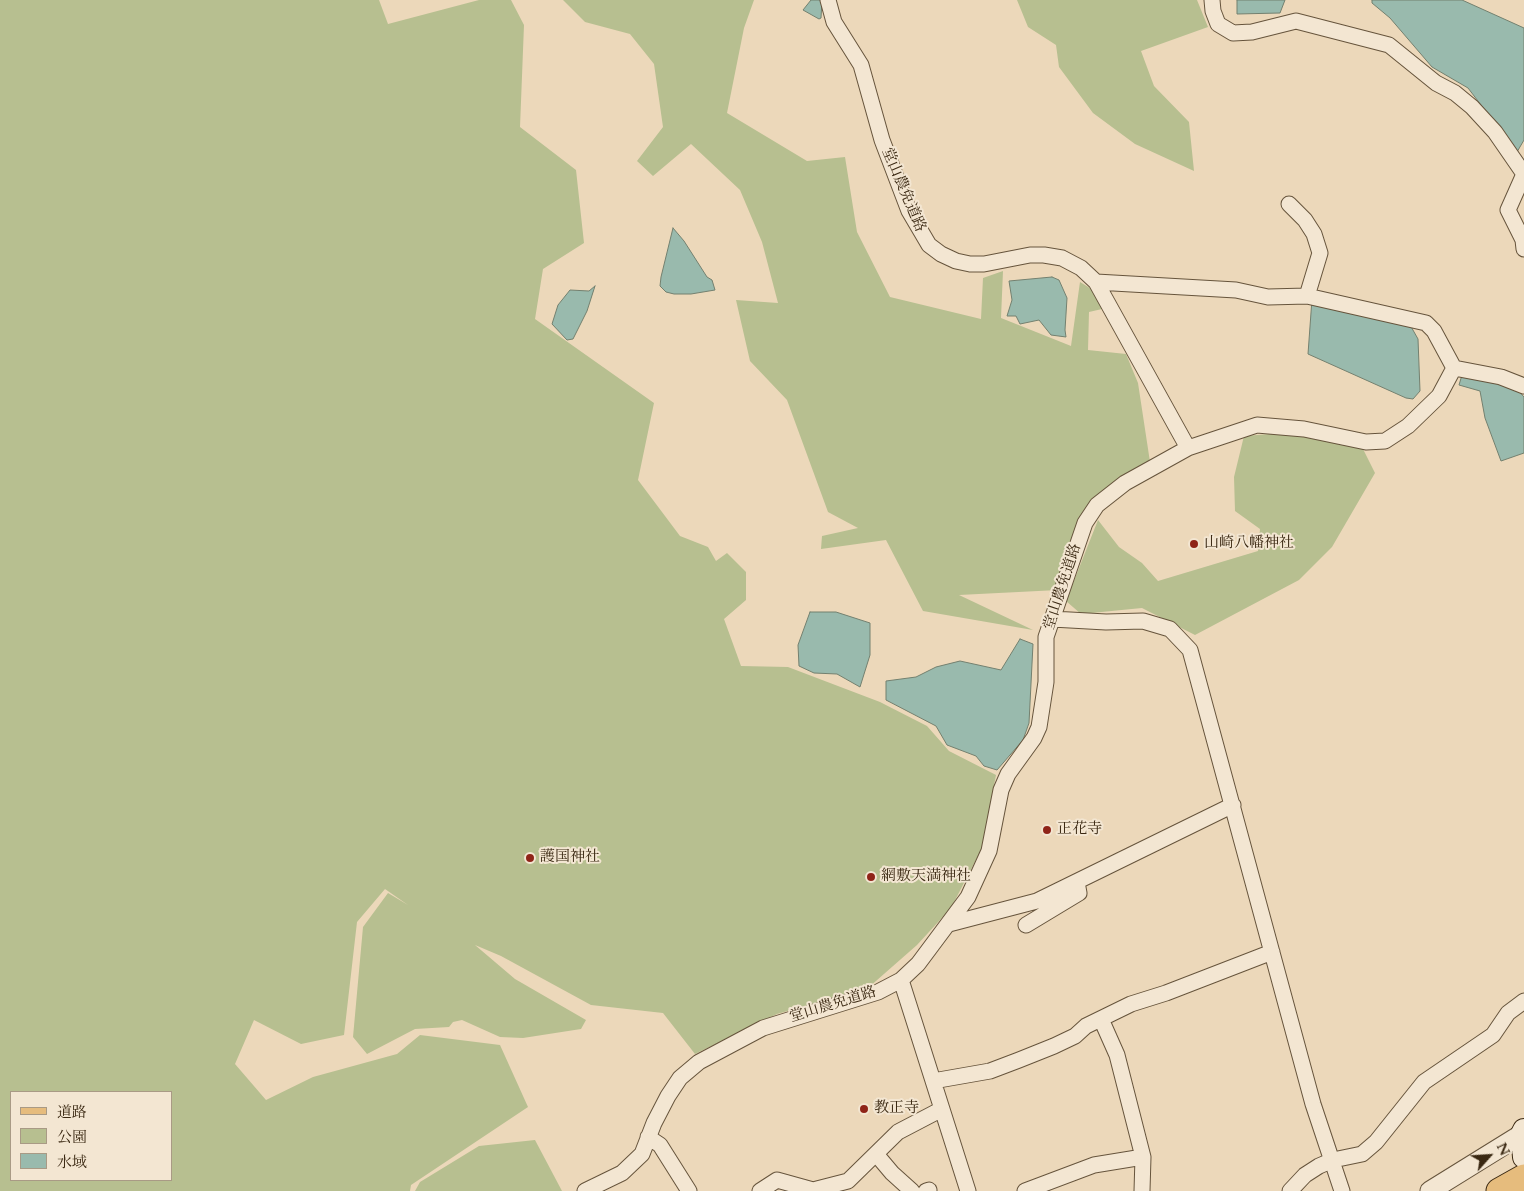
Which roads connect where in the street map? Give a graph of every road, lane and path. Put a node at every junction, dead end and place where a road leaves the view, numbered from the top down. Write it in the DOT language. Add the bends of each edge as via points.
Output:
graph roads {
  1 [pos="828,0"];
  2 [pos="1212,0"];
  3 [pos="1524,174"];
  4 [pos="1289,204"];
  5 [pos="1524,250"];
  6 [pos="1096,282"];
  7 [pos="1307,296"];
  8 [pos="1454,368"];
  9 [pos="1524,386"];
  10 [pos="1188,448"];
  11 [pos="1052,619"];
  12 [pos="1233,805"];
  13 [pos="1077,882"];
  14 [pos="949,924"];
  15 [pos="1026,924"];
  16 [pos="1272,952"];
  17 [pos="901,980"];
  18 [pos="1524,1001"];
  19 [pos="1101,1019"];
  20 [pos="933,1081"];
  21 [pos="942,1109"];
  22 [pos="1523,1132"];
  23 [pos="648,1137"];
  24 [pos="876,1154"];
  25 [pos="1144,1157"];
  26 [pos="1524,1157"];
  27 [pos="1333,1160"];
  28 [pos="1524,1177"];
  29 [pos="849,1186"];
  30 [pos="768,1188"];
  31 [pos="585,1191"];
  32 [pos="689,1191"];
  33 [pos="912,1191"];
  34 [pos="968,1191"];
  35 [pos="1025,1191"];
  36 [pos="1142,1191"];
  37 [pos="1290,1191"];
  38 [pos="1342,1191"];
  39 [pos="1430,1191"];
  40 [pos="1499,1191"];
  1 -- 6 [label="street, 堂山農免道路" via="834,22 861,65 882,140 909,211 929,245 941,254 970,264 1030,255 1062,258 1081,268"];
  2 -- 3 [label="street" via="1218,24 1233,32 1252,32 1296,21 1388,45 1472,107 1495,132"];
  3 -- 5 [label="street" via="1508,210 1523,240"];
  4 -- 7 [label="street" via="1314,234 1320,253"];
  6 -- 7 [label="street" via="1236,290 1268,297"];
  6 -- 10 [label="street, 堂山農免道路"];
  7 -- 8 [label="street" via="1426,323 1434,330"];
  8 -- 9 [label="street" via="1501,377"];
  8 -- 10 [label="street" via="1439,396 1408,426 1385,441 1366,442 1304,429 1257,425"];
  10 -- 11 [label="street, 堂山農免道路" via="1125,482 1097,505 1085,523"];
  11 -- 12 [label="street" via="1143,621 1170,629 1190,650"];
  11 -- 14 [label="street, 堂山農免道路" via="1046,637 1046,682 1039,727 1004,782 989,851 968,897"];
  12 -- 13 [label="street"];
  12 -- 16 [label="street"];
  13 -- 14 [label="street" via="1037,901"];
  13 -- 15 [label="street" via="1080,893"];
  14 -- 17 [label="street, 堂山農免道路"];
  16 -- 19 [label="street" via="1131,1004"];
  16 -- 27 [label="street" via="1313,1104"];
  17 -- 20 [label="street"];
  17 -- 23 [label="street, 堂山農免道路" via="863,998 762,1028 714,1053 680,1078"];
  18 -- 27 [label="street" via="1508,1013 1493,1035 1424,1082 1376,1142 1362,1154"];
  19 -- 20 [label="street" via="1061,1043 990,1071"];
  19 -- 25 [label="street" via="1118,1055"];
  20 -- 21 [label="street"];
  21 -- 24 [label="street" via="898,1132"];
  21 -- 34 [label="street"];
  22 -- 26 [label="main road"];
  22 -- 39 [label="street"];
  23 -- 31 [label="street, 堂山農免道路" via="642,1154 632,1165"];
  23 -- 32 [label="street" via="660,1145"];
  24 -- 29 [label="street"];
  24 -- 33 [label="street"];
  25 -- 35 [label="street" via="1094,1165"];
  25 -- 36 [label="street"];
  27 -- 37 [label="street" via="1305,1175"];
  27 -- 38 [label="street"];
  28 -- 40 [label="main road"];
  29 -- 30 [label="street" via="813,1190 777,1180"];
}
